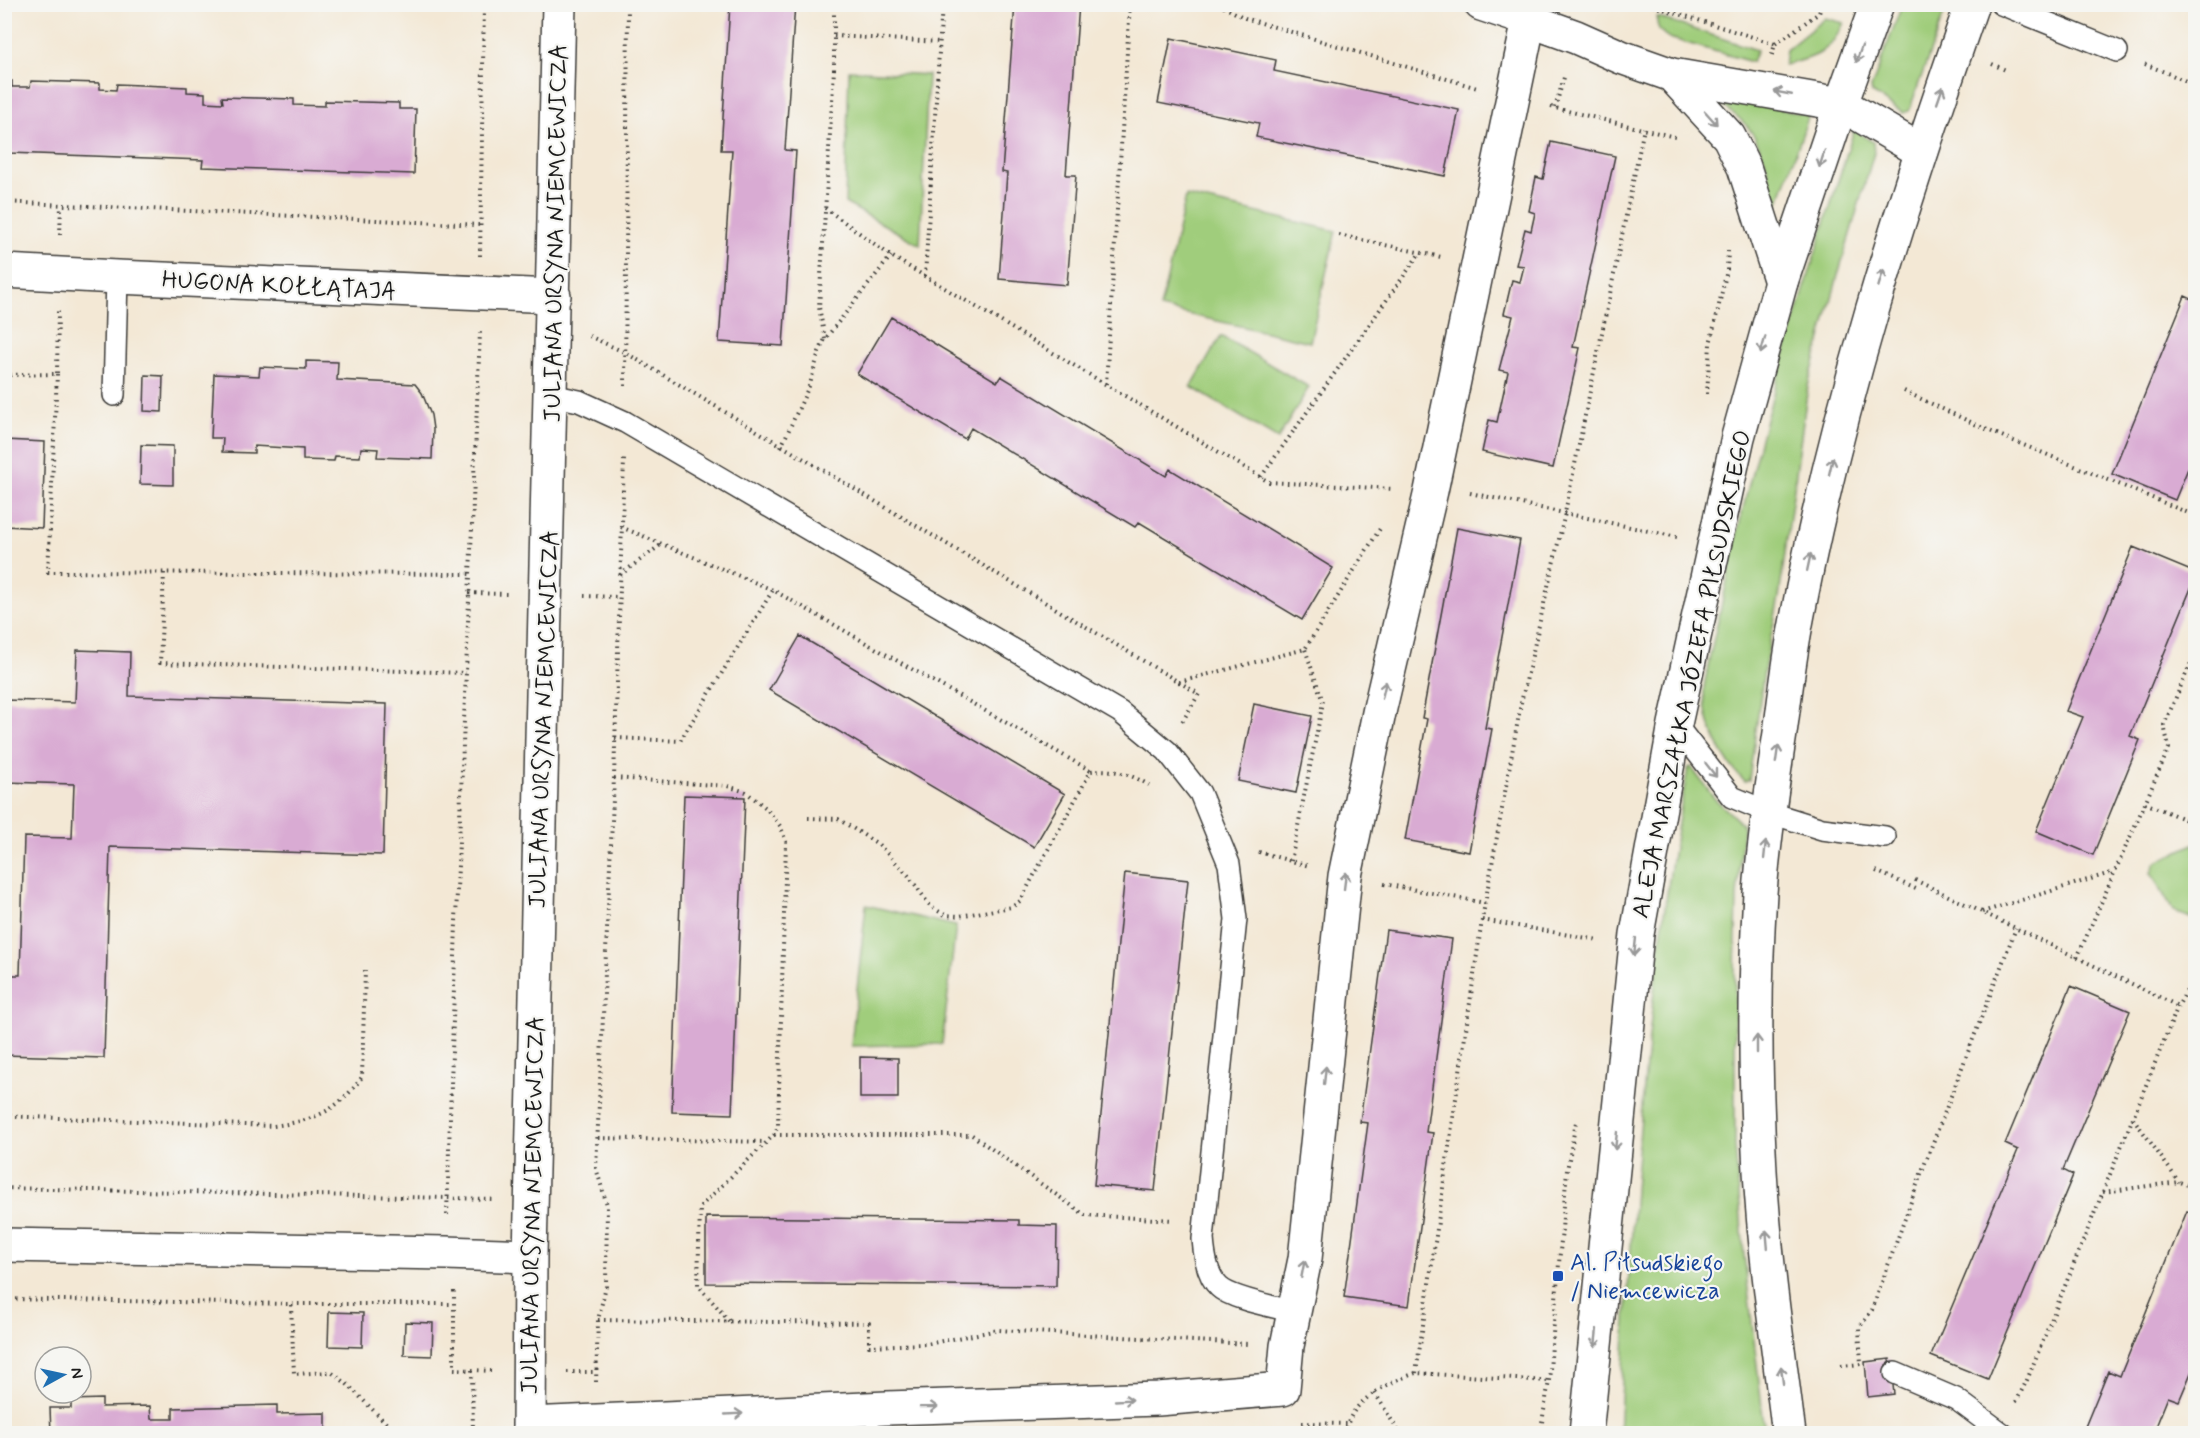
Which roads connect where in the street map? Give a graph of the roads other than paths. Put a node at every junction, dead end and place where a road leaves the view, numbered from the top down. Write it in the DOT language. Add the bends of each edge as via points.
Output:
graph roads {
  1 [pos="559,4"];
  2 [pos="1481,4"];
  3 [pos="1878,4"];
  4 [pos="1972,4"];
  5 [pos="2001,4"];
  6 [pos="1529,20"];
  7 [pos="2117,51"];
  8 [pos="1672,75"];
  9 [pos="1840,104"];
  10 [pos="1921,151"];
  11 [pos="4,271"];
  12 [pos="117,277"];
  13 [pos="1781,282"];
  14 [pos="554,296"];
  15 [pos="114,395"];
  16 [pos="551,395"];
  17 [pos="1675,724"];
  18 [pos="1768,812"];
  19 [pos="1885,837"];
  20 [pos="4,1245"];
  21 [pos="530,1256"];
  22 [pos="1294,1312"];
  23 [pos="1895,1373"];
  24 [pos="529,1429"];
  25 [pos="2002,1433"];
  26 [pos="1586,1434"];
  27 [pos="1789,1434"];
  1 -- 14 [label="street, JULIANA URSYNA NIEMCEWICZA"];
  2 -- 6 [label="street"];
  3 -- 9 [label="street, ALEJA MARSZAŁKA JÓZEFA PIŁSUDSKIEGO, one-way"];
  10 -- 4 [label="street, one-way"];
  5 -- 7 [label="lane"];
  6 -- 8 [label="street"];
  22 -- 6 [label="street, one-way" via="1306,1248 1345,876 1431,491"];
  9 -- 8 [label="street, one-way"];
  8 -- 13 [label="street, one-way" via="1729,137 1744,167"];
  9 -- 10 [label="street"];
  9 -- 13 [label="street, ALEJA MARSZAŁKA JÓZEFA PIŁSUDSKIEGO, one-way"];
  18 -- 10 [label="street, one-way" via="1795,626 1817,523 1877,289"];
  11 -- 12 [label="street, HUGONA KOŁŁĄTAJA"];
  12 -- 14 [label="street, HUGONA KOŁŁĄTAJA"];
  12 -- 15 [label="lane"];
  13 -- 17 [label="street, ALEJA MARSZAŁKA JÓZEFA PIŁSUDSKIEGO, one-way" via="1738,437"];
  14 -- 16 [label="street, JULIANA URSYNA NIEMCEWICZA"];
  16 -- 21 [label="street, JULIANA URSYNA NIEMCEWICZA"];
  16 -- 22 [label="lane" via="579,401 625,422 1120,711 1167,751 1200,793 1229,864 1236,919 1204,1260 1218,1287"];
  17 -- 18 [label="lane, one-way" via="1732,797"];
  17 -- 26 [label="street, ALEJA MARSZAŁKA JÓZEFA PIŁSUDSKIEGO, one-way" via="1637,934"];
  18 -- 19 [label="lane" via="1821,829"];
  27 -- 18 [label="street, one-way" via="1760,1173 1757,969"];
  20 -- 21 [label="street"];
  21 -- 24 [label="street, JULIANA URSYNA NIEMCEWICZA"];
  24 -- 22 [label="street, one-way" via="1283,1389"];
  23 -- 25 [label="lane" via="1956,1399"];
}
